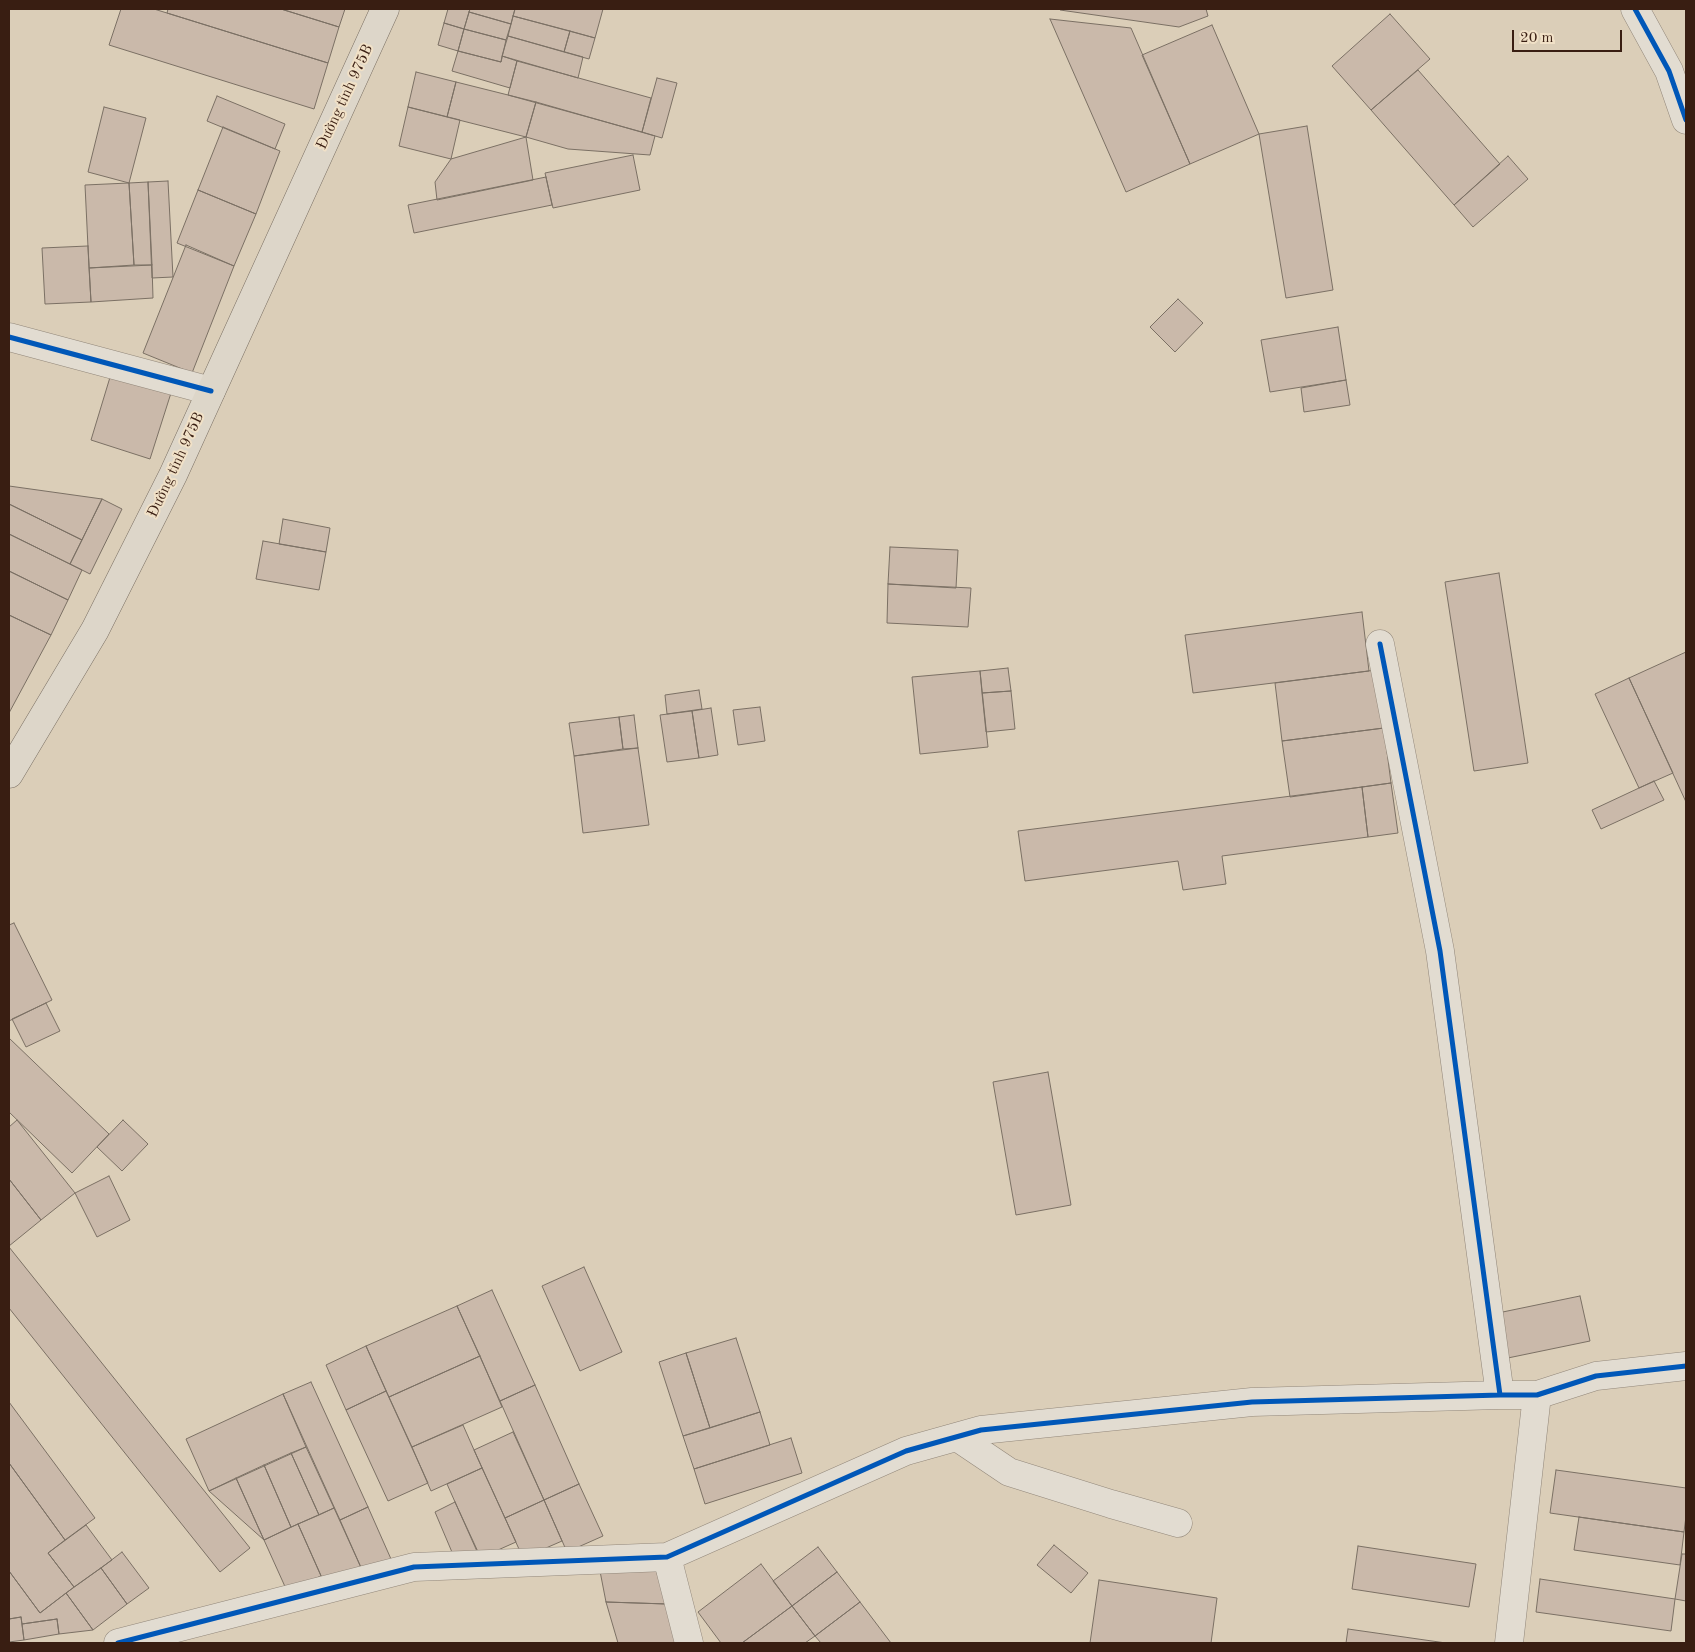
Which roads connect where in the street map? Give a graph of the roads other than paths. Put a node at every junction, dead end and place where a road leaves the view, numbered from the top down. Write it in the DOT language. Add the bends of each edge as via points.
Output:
graph roads {
  1 [pos="385,9"];
  2 [pos="1635,9"];
  3 [pos="1686,120"];
  4 [pos="9,337"];
  5 [pos="211,391"];
  6 [pos="1380,644"];
  7 [pos="9,774"];
  8 [pos="1686,1366"];
  9 [pos="1500,1395"];
  10 [pos="1537,1395"];
  11 [pos="957,1437"];
  12 [pos="1178,1523"];
  13 [pos="667,1557"];
  14 [pos="118,1643"];
  15 [pos="689,1643"];
  16 [pos="1509,1643"];
  1 -- 5 [label="main road, Đường tỉnh 975B"];
  2 -- 3 [label="street" via="1670,71"];
  4 -- 5 [label="street"];
  5 -- 7 [label="main road, Đường tỉnh 975B" via="95,630"];
  6 -- 9 [label="street" via="1440,951"];
  8 -- 10 [label="street" via="1596,1376"];
  9 -- 10 [label="street"];
  9 -- 11 [label="street" via="1252,1402 981,1430"];
  10 -- 16 [label="street"];
  11 -- 12 [label="street" via="1008,1472"];
  11 -- 13 [label="street" via="906,1451"];
  13 -- 14 [label="street" via="414,1567"];
  13 -- 15 [label="street"];
}
